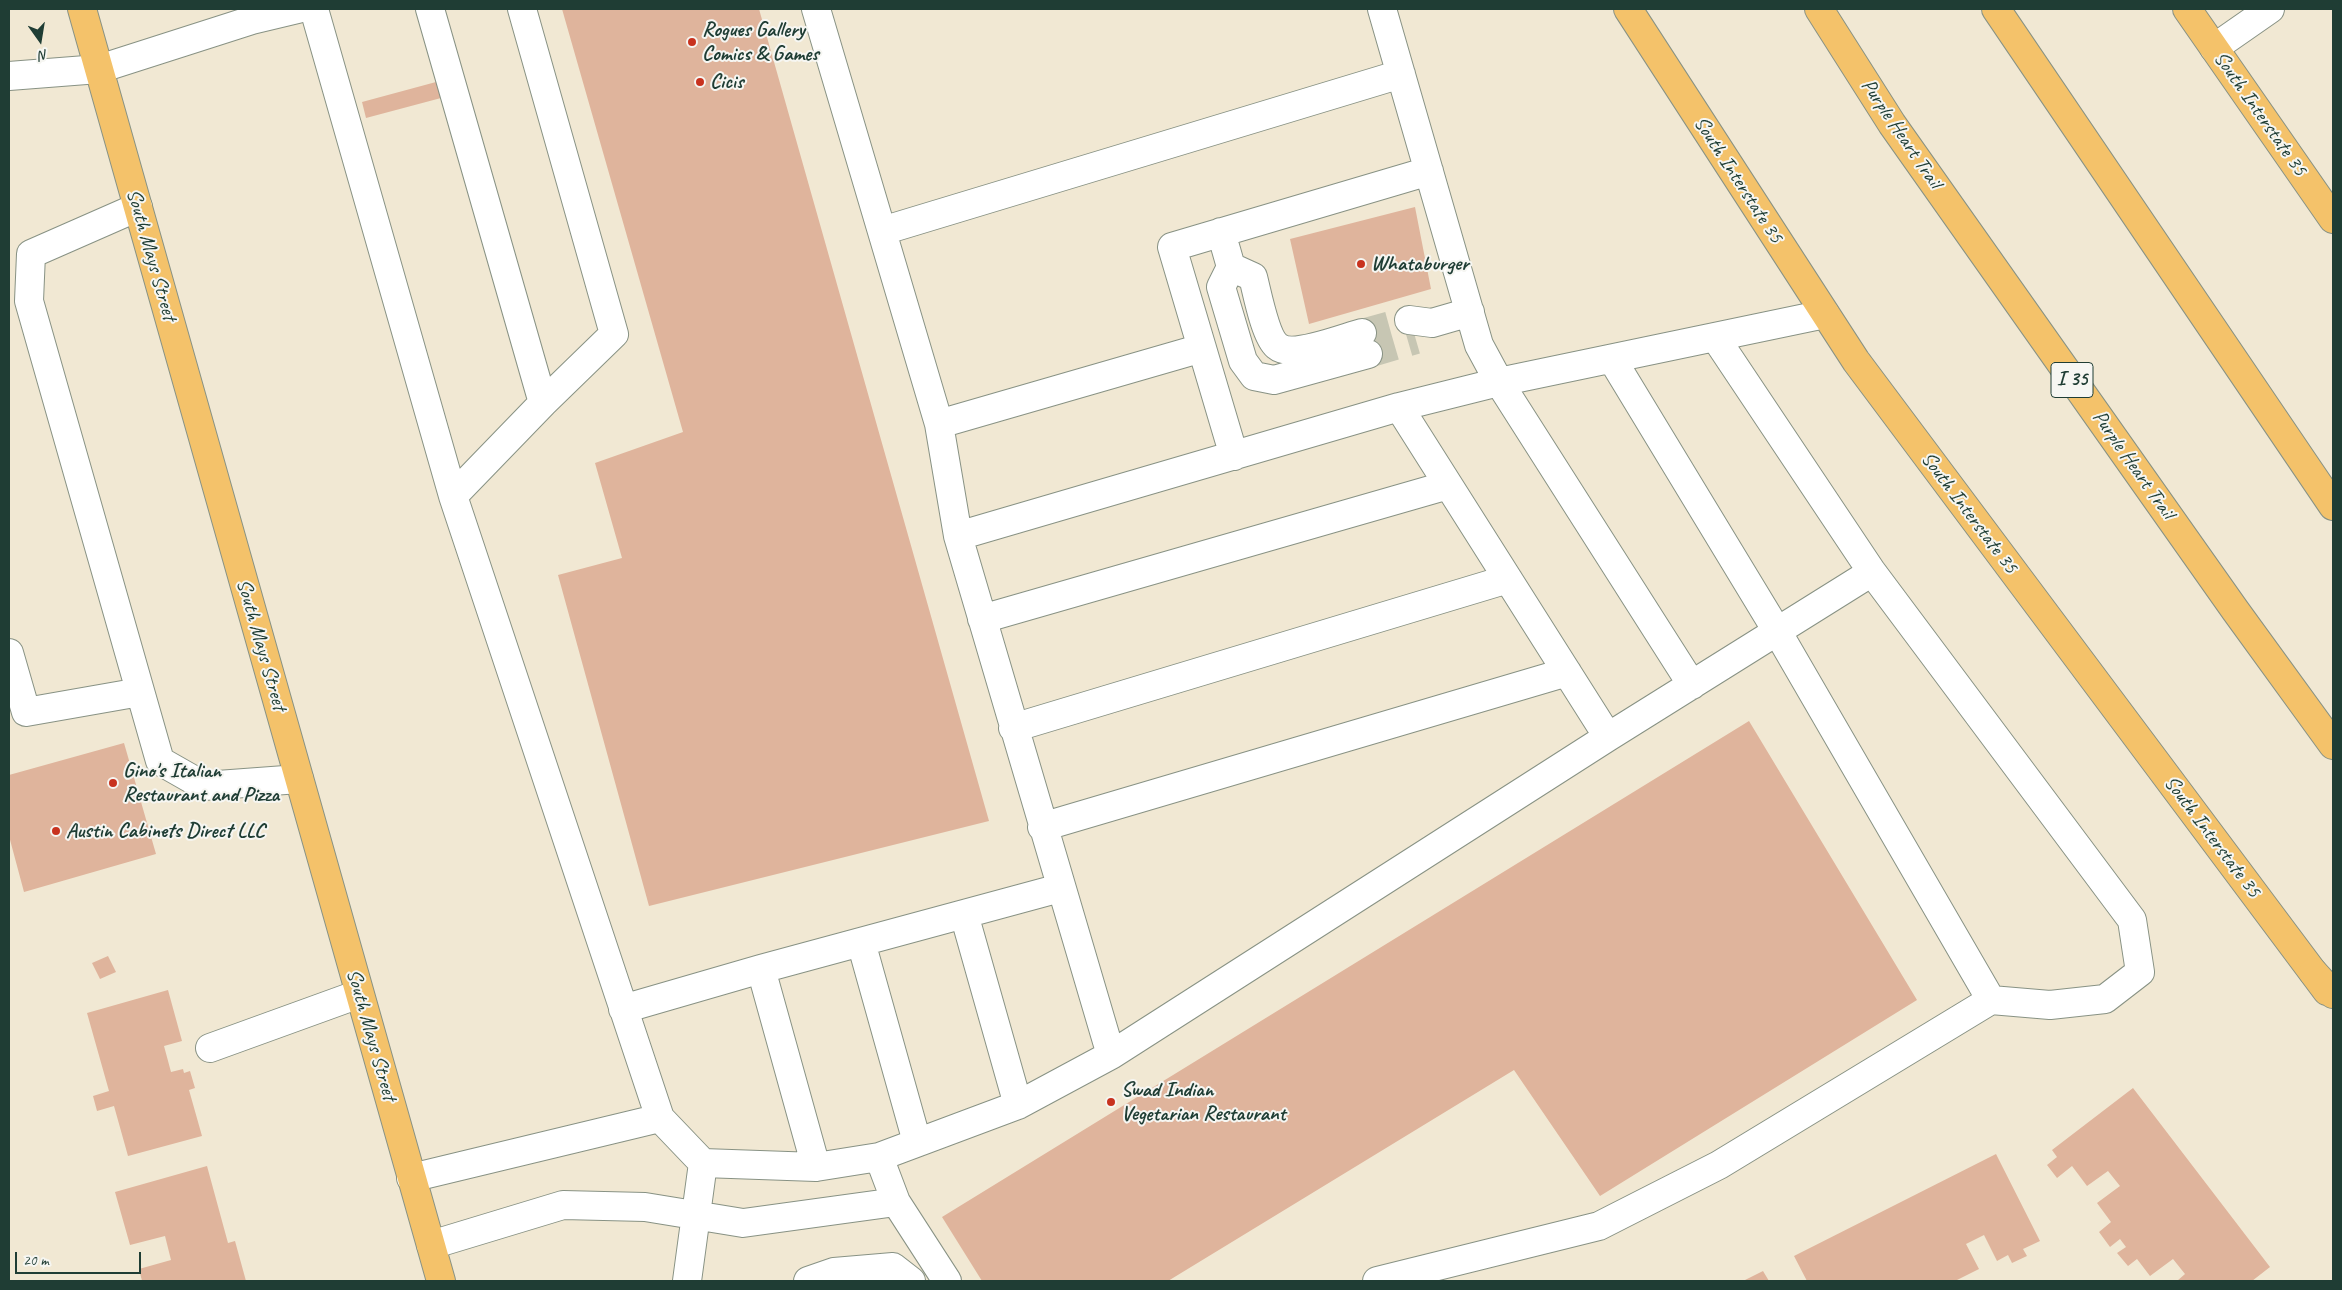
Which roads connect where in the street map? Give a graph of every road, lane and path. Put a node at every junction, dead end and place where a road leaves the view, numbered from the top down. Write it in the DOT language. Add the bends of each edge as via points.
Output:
graph roads {
  1 [pos="82,9"];
  2 [pos="298,9"];
  3 [pos="314,9"];
  4 [pos="430,9"];
  5 [pos="522,9"];
  6 [pos="816,9"];
  7 [pos="1382,9"];
  8 [pos="1628,9"];
  9 [pos="1819,9"];
  10 [pos="1996,9"];
  11 [pos="2187,9"];
  12 [pos="2270,9"];
  13 [pos="250,15"];
  14 [pos="2214,48"];
  15 [pos="99,69"];
  16 [pos="1401,74"];
  17 [pos="9,76"];
  18 [pos="1430,171"];
  19 [pos="138,207"];
  20 [pos="2333,219"];
  21 [pos="882,231"];
  22 [pos="1221,232"];
  23 [pos="1230,267"];
  24 [pos="19,303"];
  25 [pos="1470,312"];
  26 [pos="1825,314"];
  27 [pos="1419,328"];
  28 [pos="1714,337"];
  29 [pos="1202,348"];
  30 [pos="1612,359"];
  31 [pos="1499,382"];
  32 [pos="543,403"];
  33 [pos="1399,407"];
  34 [pos="938,424"];
  35 [pos="1234,456"];
  36 [pos="1448,485"];
  37 [pos="453,496"];
  38 [pos="2333,506"];
  39 [pos="958,536"];
  40 [pos="1872,572"];
  41 [pos="1508,579"];
  42 [pos="982,619"];
  43 [pos="1777,631"];
  44 [pos="9,653"];
  45 [pos="1567,672"];
  46 [pos="1692,684"];
  47 [pos="140,692"];
  48 [pos="1013,728"];
  49 [pos="1608,738"];
  50 [pos="2333,745"];
  51 [pos="299,779"];
  52 [pos="1042,827"];
  53 [pos="1060,888"];
  54 [pos="964,914"];
  55 [pos="860,942"];
  56 [pos="761,969"];
  57 [pos="2313,972"];
  58 [pos="360,994"];
  59 [pos="2333,994"];
  60 [pos="1991,1000"];
  61 [pos="2333,1000"];
  62 [pos="623,1009"];
  63 [pos="210,1048"];
  64 [pos="1111,1055"];
  65 [pos="1018,1105"];
  66 [pos="660,1118"];
  67 [pos="917,1142"];
  68 [pos="879,1157"];
  69 [pos="703,1163"];
  70 [pos="816,1167"];
  71 [pos="411,1178"];
  72 [pos="896,1202"];
  73 [pos="696,1216"];
  74 [pos="431,1245"];
  75 [pos="441,1281"];
  76 [pos="688,1281"];
  77 [pos="808,1281"];
  78 [pos="911,1281"];
  79 [pos="948,1281"];
  80 [pos="1377,1281"];
  1 -- 15 [label="main road, South Mays Street"];
  2 -- 13 [label="lane"];
  3 -- 37 [label="lane"];
  4 -- 32 [label="lane"];
  5 -- 32 [label="lane" via="614,334"];
  6 -- 21 [label="lane"];
  7 -- 16 [label="lane"];
  8 -- 26 [label="main road, South Interstate 35"];
  9 -- 50 [label="main road, Purple Heart Trail / I 35" via="1892,124"];
  10 -- 38 [label="main road"];
  11 -- 14 [label="main road, South Interstate 35"];
  12 -- 14 [label="lane"];
  13 -- 15 [label="lane"];
  14 -- 20 [label="main road, South Interstate 35"];
  15 -- 17 [label="lane"];
  15 -- 19 [label="main road, South Mays Street"];
  16 -- 18 [label="lane"];
  16 -- 21 [label="lane"];
  18 -- 22 [label="lane"];
  18 -- 25 [label="lane"];
  19 -- 24 [label="lane" via="31,254"];
  19 -- 51 [label="main road, South Mays Street"];
  21 -- 34 [label="lane"];
  22 -- 23 [label="lane"];
  22 -- 29 [label="lane" via="1172,247"];
  23 -- 23 [label="lane" via="1222,287 1243,361 1254,376 1274,380 1365,343 1285,351 1275,345 1270,334 1253,277"];
  24 -- 47 [label="lane"];
  25 -- 27 [label="lane"];
  25 -- 31 [label="lane" via="1479,345"];
  26 -- 28 [label="lane"];
  26 -- 57 [label="main road, South Interstate 35" via="1856,361"];
  28 -- 30 [label="lane"];
  28 -- 40 [label="lane"];
  29 -- 34 [label="lane"];
  29 -- 35 [label="lane"];
  30 -- 31 [label="lane"];
  30 -- 43 [label="lane"];
  31 -- 33 [label="lane"];
  31 -- 46 [label="lane"];
  32 -- 37 [label="lane"];
  33 -- 35 [label="lane"];
  33 -- 36 [label="lane"];
  34 -- 39 [label="lane"];
  35 -- 39 [label="lane"];
  36 -- 41 [label="lane"];
  36 -- 42 [label="lane"];
  37 -- 62 [label="lane"];
  39 -- 42 [label="lane"];
  40 -- 43 [label="lane"];
  40 -- 60 [label="lane" via="2132,920 2140,972 2105,999 2050,1004"];
  41 -- 45 [label="lane"];
  41 -- 48 [label="lane"];
  42 -- 48 [label="lane"];
  43 -- 46 [label="lane"];
  43 -- 60 [label="lane"];
  44 -- 47 [label="lane" via="26,712"];
  45 -- 49 [label="lane"];
  45 -- 52 [label="lane"];
  46 -- 49 [label="lane"];
  47 -- 51 [label="lane" via="160,761 204,786"];
  48 -- 52 [label="lane"];
  49 -- 64 [label="lane"];
  51 -- 58 [label="main road, South Mays Street"];
  52 -- 53 [label="lane"];
  53 -- 54 [label="lane"];
  53 -- 64 [label="lane"];
  54 -- 55 [label="lane"];
  54 -- 65 [label="lane"];
  55 -- 56 [label="lane"];
  55 -- 67 [label="lane"];
  56 -- 62 [label="lane"];
  56 -- 70 [label="lane"];
  57 -- 59 [label="main road"];
  57 -- 61 [label="main road, South Interstate 35"];
  58 -- 63 [label="lane"];
  58 -- 71 [label="main road, South Mays Street"];
  60 -- 80 [label="lane" via="1719,1165 1599,1226"];
  62 -- 66 [label="lane"];
  64 -- 65 [label="lane"];
  65 -- 67 [label="lane"];
  66 -- 69 [label="lane"];
  66 -- 71 [label="lane"];
  67 -- 68 [label="lane"];
  68 -- 70 [label="lane"];
  68 -- 72 [label="lane"];
  69 -- 70 [label="lane"];
  69 -- 73 [label="lane"];
  71 -- 74 [label="main road, South Mays Street"];
  72 -- 73 [label="lane" via="743,1223"];
  72 -- 79 [label="lane"];
  73 -- 74 [label="lane" via="645,1207 563,1205"];
  73 -- 76 [label="lane"];
  74 -- 75 [label="main road, South Mays Street"];
  77 -- 78 [label="lane" via="834,1272 893,1267"];
}
